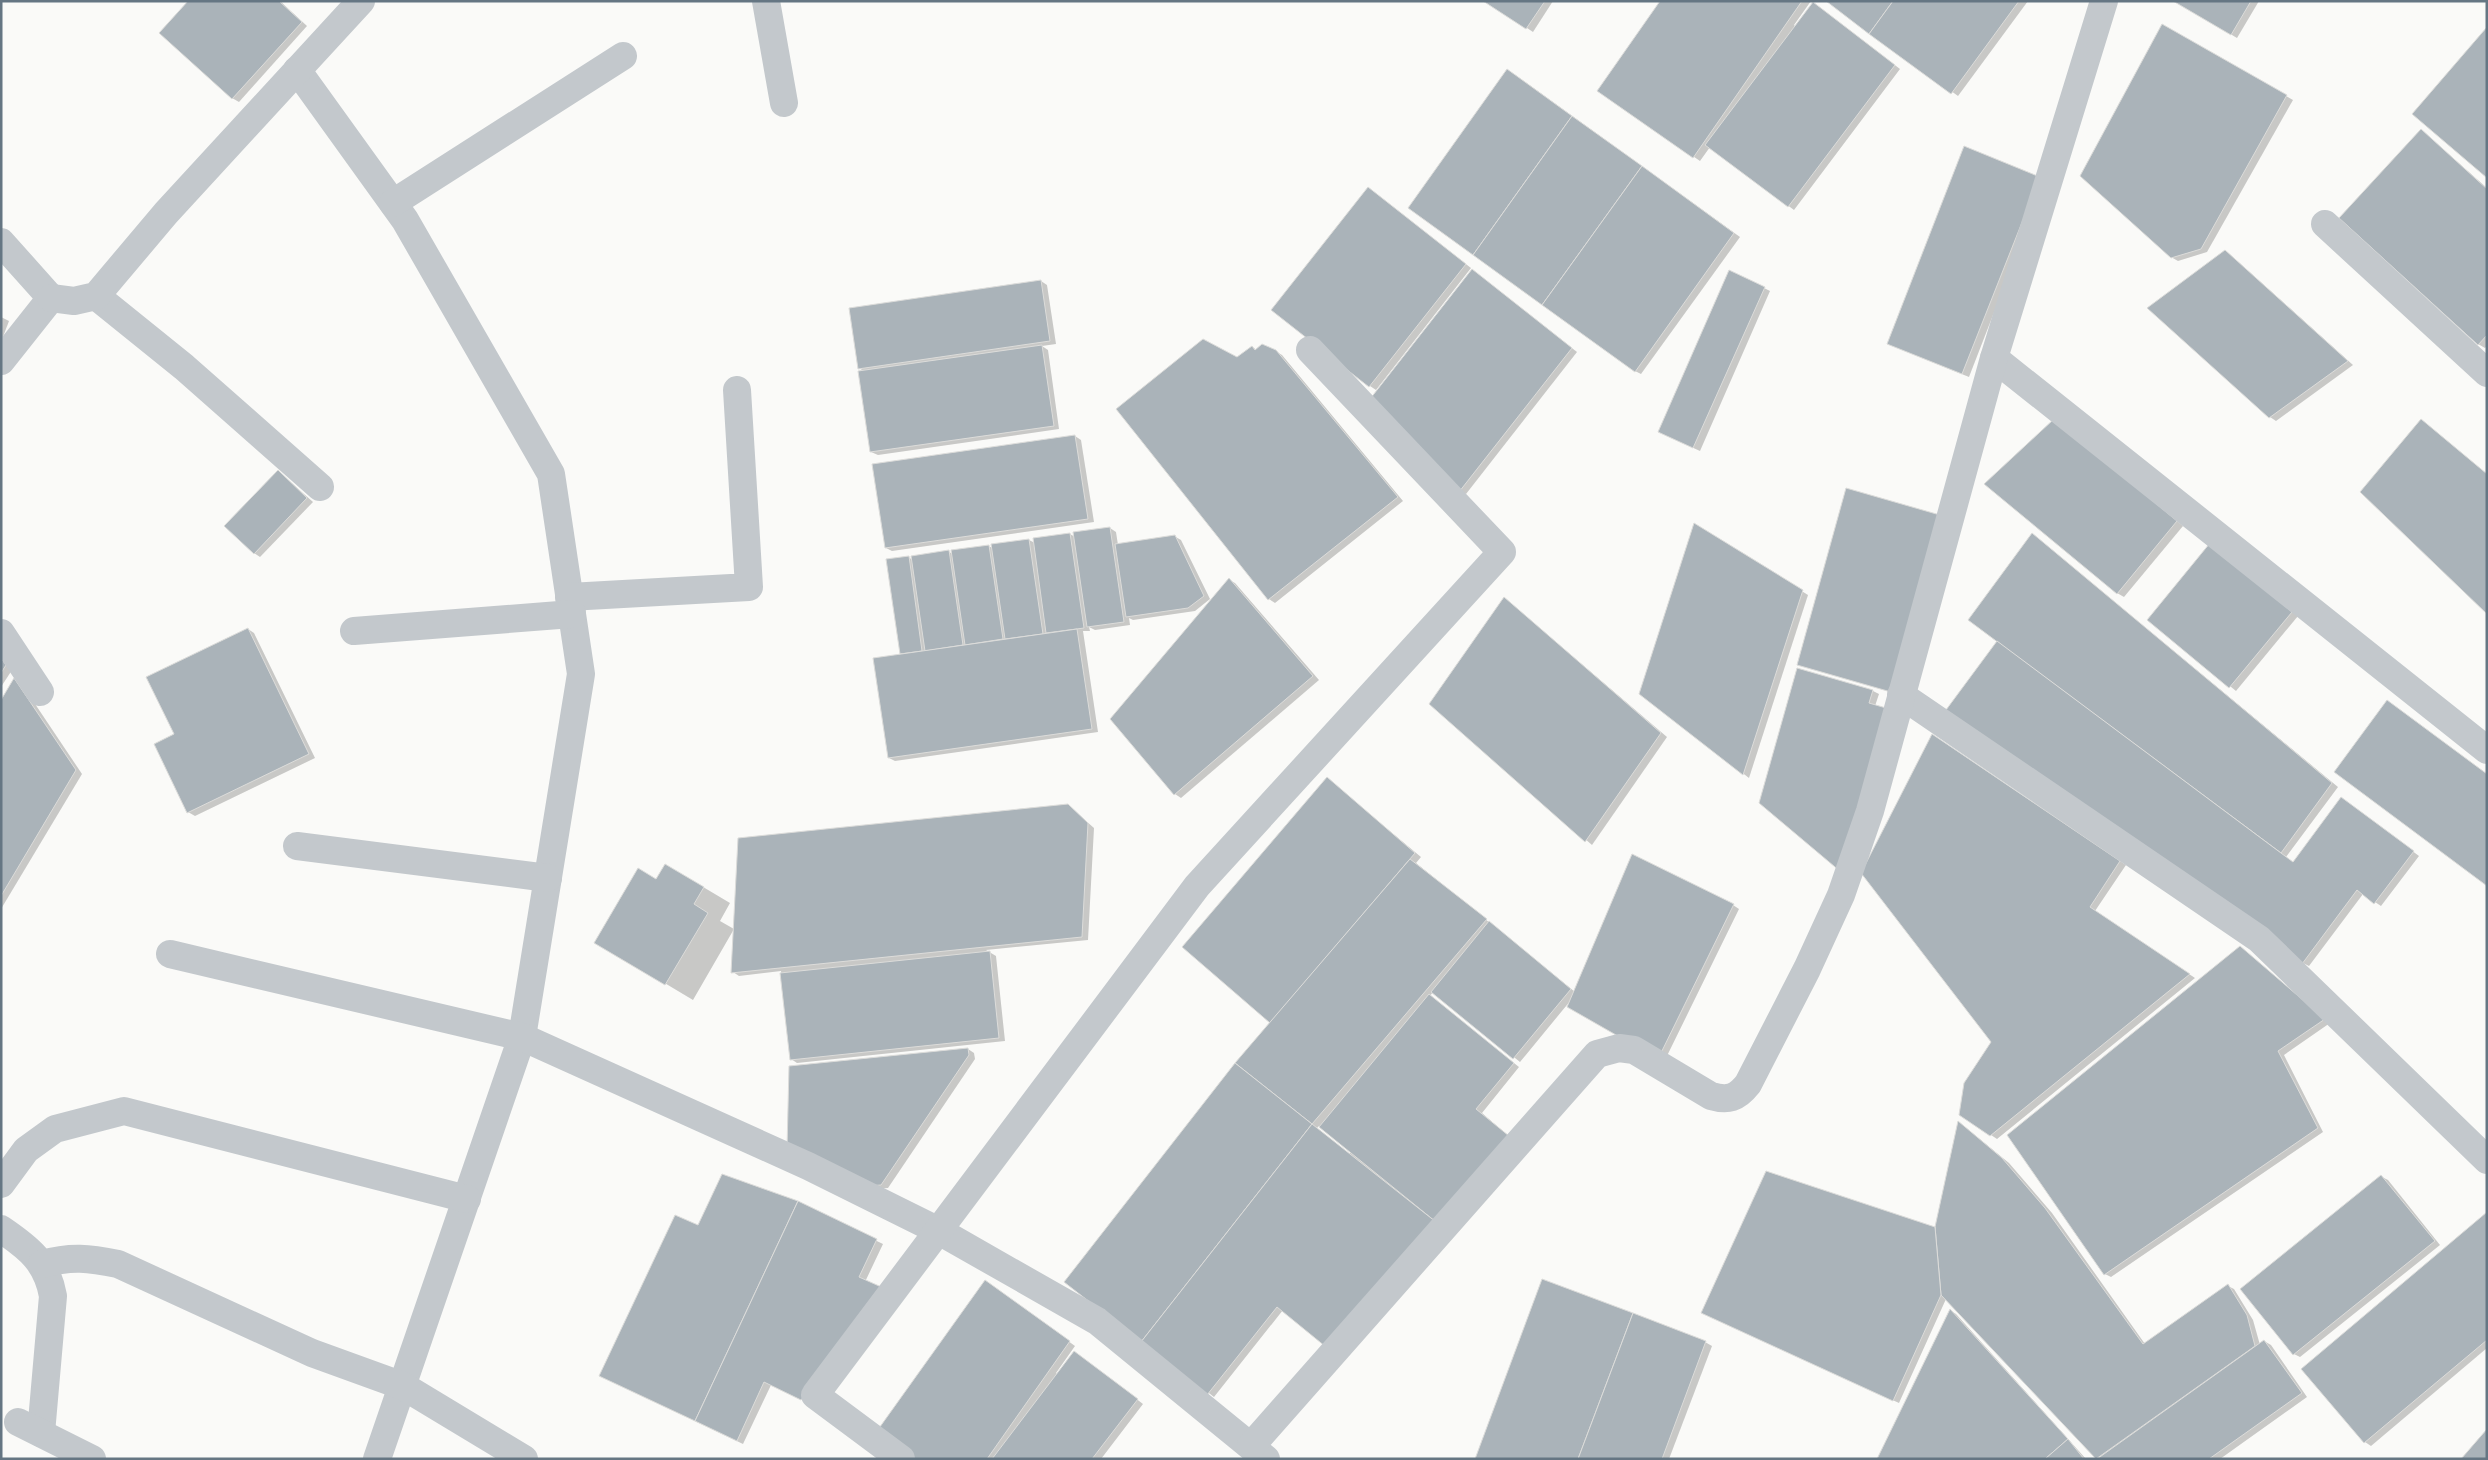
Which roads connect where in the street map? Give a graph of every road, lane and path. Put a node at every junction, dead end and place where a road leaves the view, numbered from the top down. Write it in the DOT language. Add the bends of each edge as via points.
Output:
graph roads {
  1 [pos="361,1"];
  2 [pos="766,1"];
  3 [pos="2104,1"];
  4 [pos="623,56"];
  5 [pos="297,70"];
  6 [pos="784,103"];
  7 [pos="393,203"];
  8 [pos="2326,224"];
  9 [pos="1,242"];
  10 [pos="96,296"];
  11 [pos="51,298"];
  12 [pos="1310,350"];
  13 [pos="1994,358"];
  14 [pos="1,361"];
  15 [pos="2487,373"];
  16 [pos="737,390"];
  17 [pos="320,486"];
  18 [pos="571,605"];
  19 [pos="354,631"];
  20 [pos="1,634"];
  21 [pos="40,692"];
  22 [pos="1901,695"];
  23 [pos="2487,750"];
  24 [pos="297,846"];
  25 [pos="548,878"];
  26 [pos="170,954"];
  27 [pos="522,1037"];
  28 [pos="2487,1160"];
  29 [pos="1,1184"];
  30 [pos="467,1199"];
  31 [pos="1,1229"];
  32 [pos="939,1231"];
  33 [pos="42,1264"];
  34 [pos="404,1386"];
  35 [pos="1259,1452"];
  36 [pos="92,1459"];
  37 [pos="377,1459"];
  38 [pos="524,1459"];
  39 [pos="900,1459"];
  1 -- 5 [label="street"];
  2 -- 6 [label="street"];
  3 -- 13 [label="street"];
  4 -- 7 [label="street"];
  5 -- 7 [label="street"];
  5 -- 10 [label="street" via="166,213"];
  7 -- 18 [label="street" via="552,474"];
  8 -- 15 [label="street"];
  9 -- 11 [label="street"];
  10 -- 11 [label="street" via="74,300"];
  10 -- 17 [label="street" via="184,367"];
  11 -- 14 [label="street"];
  12 -- 32 [label="street" via="1502,552 1197,886"];
  13 -- 22 [label="street"];
  13 -- 23 [label="street"];
  16 -- 18 [label="street" via="749,587"];
  18 -- 19 [label="street"];
  18 -- 25 [label="street" via="581,674"];
  20 -- 21 [label="street"];
  22 -- 28 [label="street" via="2259,939"];
  22 -- 35 [label="street" via="1870,811 1841,894 1807,969 1742,1092 1724,1100 1711,1096 1634,1050 1619,1048 1597,1054"];
  24 -- 25 [label="street"];
  25 -- 27 [label="street"];
  26 -- 27 [label="street"];
  27 -- 30 [label="street"];
  27 -- 32 [label="street" via="808,1166"];
  29 -- 30 [label="street" via="26,1150 55,1129 124,1111"];
  30 -- 34 [label="street"];
  31 -- 33 [label="street" via="28,1247"];
  32 -- 35 [label="street" via="1097,1321"];
  32 -- 39 [label="street" via="815,1395"];
  33 -- 34 [label="street" via="64,1258 89,1258 118,1264 312,1353"];
  33 -- 36 [label="street" via="53,1296 29,1428"];
  34 -- 37 [label="street"];
  34 -- 38 [label="street"];
}
